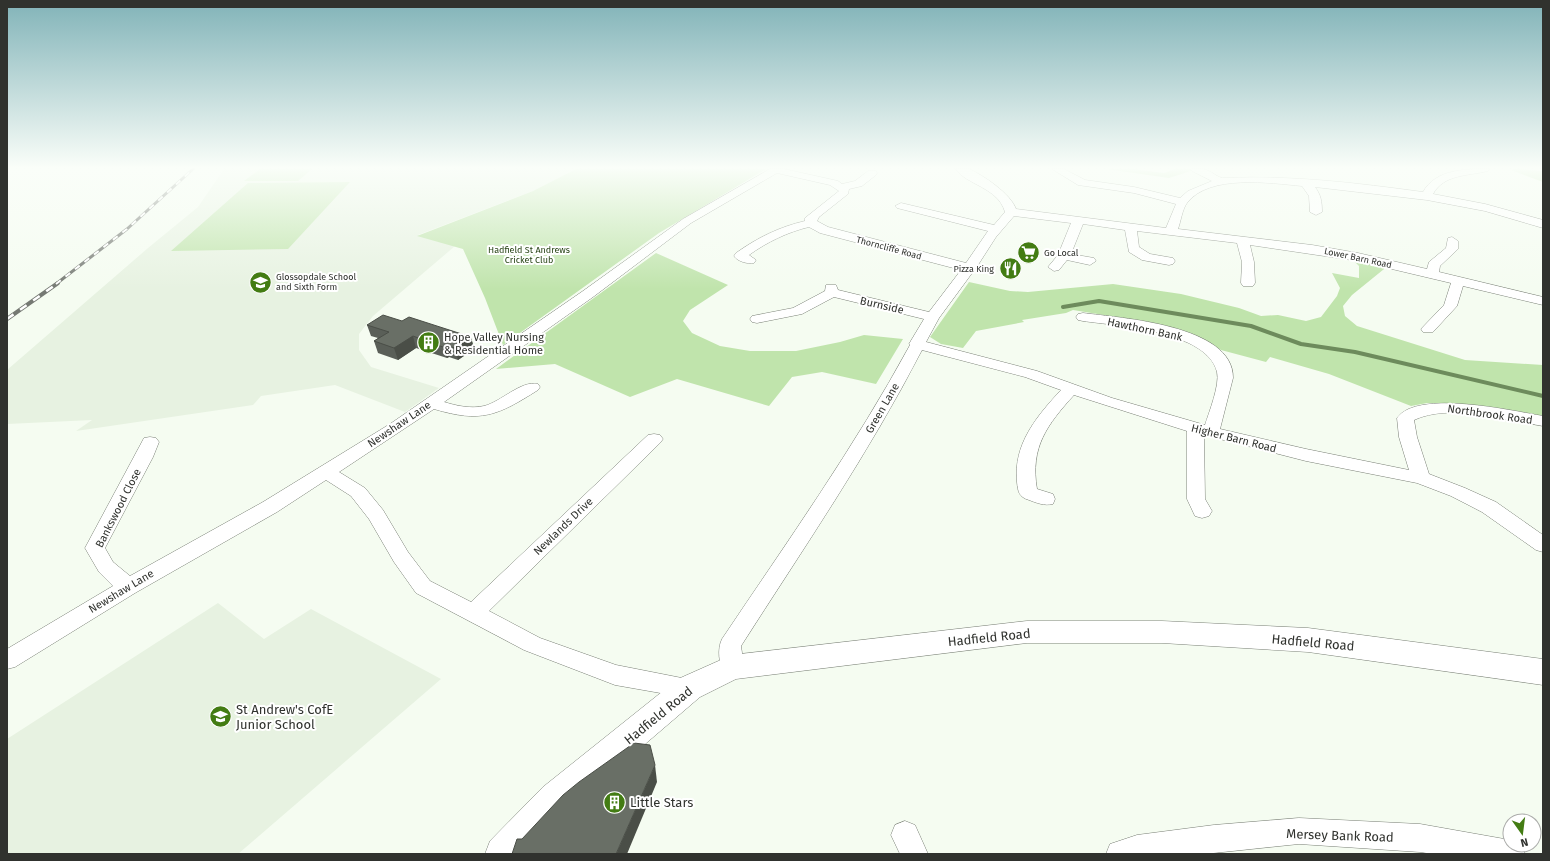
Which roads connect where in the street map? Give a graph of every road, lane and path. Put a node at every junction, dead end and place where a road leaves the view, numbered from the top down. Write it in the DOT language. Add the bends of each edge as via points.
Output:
graph roads {
  1 [pos="708,209"];
  2 [pos="819,209"];
  3 [pos="914,209"];
  4 [pos="1177,209"];
  5 [pos="1491,209"];
  6 [pos="1011,212"];
  7 [pos="1078,221"];
  8 [pos="811,223"];
  9 [pos="1543,223"];
  10 [pos="1131,227"];
  11 [pos="997,230"];
  12 [pos="1171,231"];
  13 [pos="1242,239"];
  14 [pos="1452,241"];
  15 [pos="1064,256"];
  16 [pos="750,260"];
  17 [pos="1090,261"];
  18 [pos="1170,261"];
  19 [pos="1054,267"];
  20 [pos="969,268"];
  21 [pos="1432,274"];
  22 [pos="1458,282"];
  23 [pos="1248,283"];
  24 [pos="1543,301"];
  25 [pos="932,317"];
  26 [pos="1083,317"];
  27 [pos="757,319"];
  28 [pos="1428,329"];
  29 [pos="916,344"];
  30 [pos="532,387"];
  31 [pos="1071,390"];
  32 [pos="430,403"];
  33 [pos="1543,422"];
  34 [pos="1203,430"];
  35 [pos="654,439"];
  36 [pos="150,442"];
  37 [pos="325,471"];
  38 [pos="1420,478"];
  39 [pos="1046,499"];
  40 [pos="1202,511"];
  41 [pos="1542,543"];
  42 [pos="128,587"];
  43 [pos="473,613"];
  44 [pos="7,660"];
  45 [pos="732,667"];
  46 [pos="1543,672"];
  47 [pos="689,688"];
  48 [pos="503,854"];
  49 [pos="1120,854"];
  50 [pos="1512,854"];
  1 -- 32 [label="street, Newshaw Lane" via="687,221 588,294"];
  2 -- 8 [label="street" via="811,218"];
  3 -- 11 [label="street"];
  4 -- 12 [label="street"];
  5 -- 9 [label="street"];
  6 -- 7 [label="street, Lower Barn Road"];
  6 -- 11 [label="street, Green Lane"];
  7 -- 10 [label="street, Lower Barn Road"];
  7 -- 15 [label="street"];
  8 -- 16 [label="street" via="778,232 755,244 740,256"];
  8 -- 20 [label="street, Thorncliffe Road" via="824,230"];
  10 -- 12 [label="street, Lower Barn Road"];
  10 -- 18 [label="street" via="1133,249 1146,257"];
  11 -- 20 [label="street, Green Lane"];
  12 -- 13 [label="street, Lower Barn Road"];
  13 -- 21 [label="street, Lower Barn Road" via="1312,249"];
  13 -- 23 [label="street" via="1248,262"];
  14 -- 21 [label="street" via="1452,250 1434,265"];
  15 -- 17 [label="street"];
  15 -- 19 [label="street"];
  20 -- 25 [label="street, Green Lane"];
  21 -- 22 [label="street, Lower Barn Road"];
  22 -- 24 [label="street, Lower Barn Road"];
  22 -- 28 [label="street" via="1450,306"];
  25 -- 27 [label="street, Burnside" via="831,291 797,311"];
  25 -- 29 [label="street, Green Lane"];
  26 -- 34 [label="street, Hawthorn Bank" via="1166,331 1188,338 1216,352 1223,360 1226,374"];
  29 -- 31 [label="street, Higher Barn Road" via="1031,374"];
  29 -- 45 [label="street, Green Lane" via="895,387 856,452 730,645"];
  30 -- 32 [label="street" via="502,406 485,412 471,414"];
  31 -- 34 [label="street, Higher Barn Road"];
  31 -- 39 [label="street" via="1043,419 1030,444 1026,468 1028,493"];
  32 -- 37 [label="street, Newshaw Lane" via="396,428"];
  33 -- 38 [label="street, Northbrook Road" via="1454,408 1413,412 1405,418"];
  34 -- 38 [label="street, Higher Barn Road" via="1306,455"];
  34 -- 40 [label="street, Hawthorn Bank" via="1196,498"];
  35 -- 43 [label="street, Newlands Drive"];
  36 -- 42 [label="street, Bankswood Close" via="95,548 106,567"];
  37 -- 42 [label="street, Newshaw Lane" via="270,506"];
  37 -- 43 [label="street" via="358,492 423,587"];
  38 -- 41 [label="street, Higher Barn Road" via="1489,507"];
  42 -- 44 [label="street, Newshaw Lane"];
  43 -- 47 [label="street" via="532,644 615,675"];
  45 -- 46 [label="street, Hadfield Road" via="1027,632 1162,632 1308,640"];
  45 -- 47 [label="street, Hadfield Road"];
  47 -- 48 [label="street, Hadfield Road" via="555,799"];
  49 -- 50 [label="street, Mersey Bank Road" via="1137,849 1214,839 1299,832 1420,838"];
}
